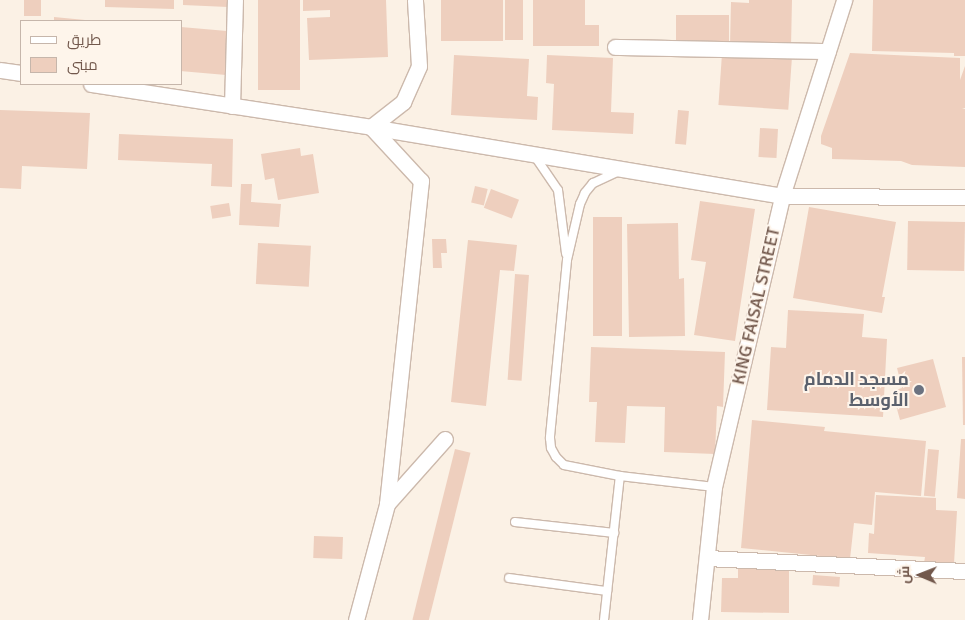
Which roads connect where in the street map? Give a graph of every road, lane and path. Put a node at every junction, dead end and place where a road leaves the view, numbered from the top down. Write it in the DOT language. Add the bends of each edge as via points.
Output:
graph roads {
  1 [pos="235,0"];
  2 [pos="415,0"];
  3 [pos="844,0"];
  4 [pos="615,47"];
  5 [pos="828,51"];
  6 [pos="0,70"];
  7 [pos="20,73"];
  8 [pos="96,85"];
  9 [pos="232,106"];
  10 [pos="371,127"];
  11 [pos="534,155"];
  12 [pos="622,169"];
  13 [pos="782,196"];
  14 [pos="965,197"];
  15 [pos="567,260"];
  16 [pos="445,439"];
  17 [pos="620,476"];
  18 [pos="714,487"];
  19 [pos="387,504"];
  20 [pos="515,522"];
  21 [pos="614,533"];
  22 [pos="707,558"];
  23 [pos="965,571"];
  24 [pos="509,578"];
  25 [pos="608,591"];
  26 [pos="356,620"];
  27 [pos="604,620"];
  28 [pos="700,620"];
  1 -- 9 [label="street"];
  2 -- 10 [label="street" via="419,66 403,102"];
  3 -- 5 [label="street, KING FAISAL STREET"];
  4 -- 5 [label="street"];
  5 -- 13 [label="street, KING FAISAL STREET"];
  6 -- 7 [label="street"];
  8 -- 9 [label="street"];
  9 -- 10 [label="street"];
  10 -- 11 [label="street"];
  10 -- 19 [label="street" via="421,181"];
  11 -- 12 [label="street"];
  11 -- 15 [label="lane" via="558,190"];
  12 -- 13 [label="street"];
  12 -- 15 [label="lane" via="593,183 584,193"];
  13 -- 14 [label="street"];
  13 -- 18 [label="street, KING FAISAL STREET"];
  15 -- 17 [label="lane" via="551,448 564,465"];
  16 -- 19 [label="street"];
  17 -- 18 [label="lane"];
  17 -- 21 [label="lane"];
  18 -- 22 [label="street, KING FAISAL STREET"];
  19 -- 26 [label="street"];
  20 -- 21 [label="lane"];
  21 -- 25 [label="lane"];
  22 -- 23 [label="street"];
  22 -- 28 [label="street, KING FAISAL STREET"];
  24 -- 25 [label="lane"];
  25 -- 27 [label="lane"];
}
